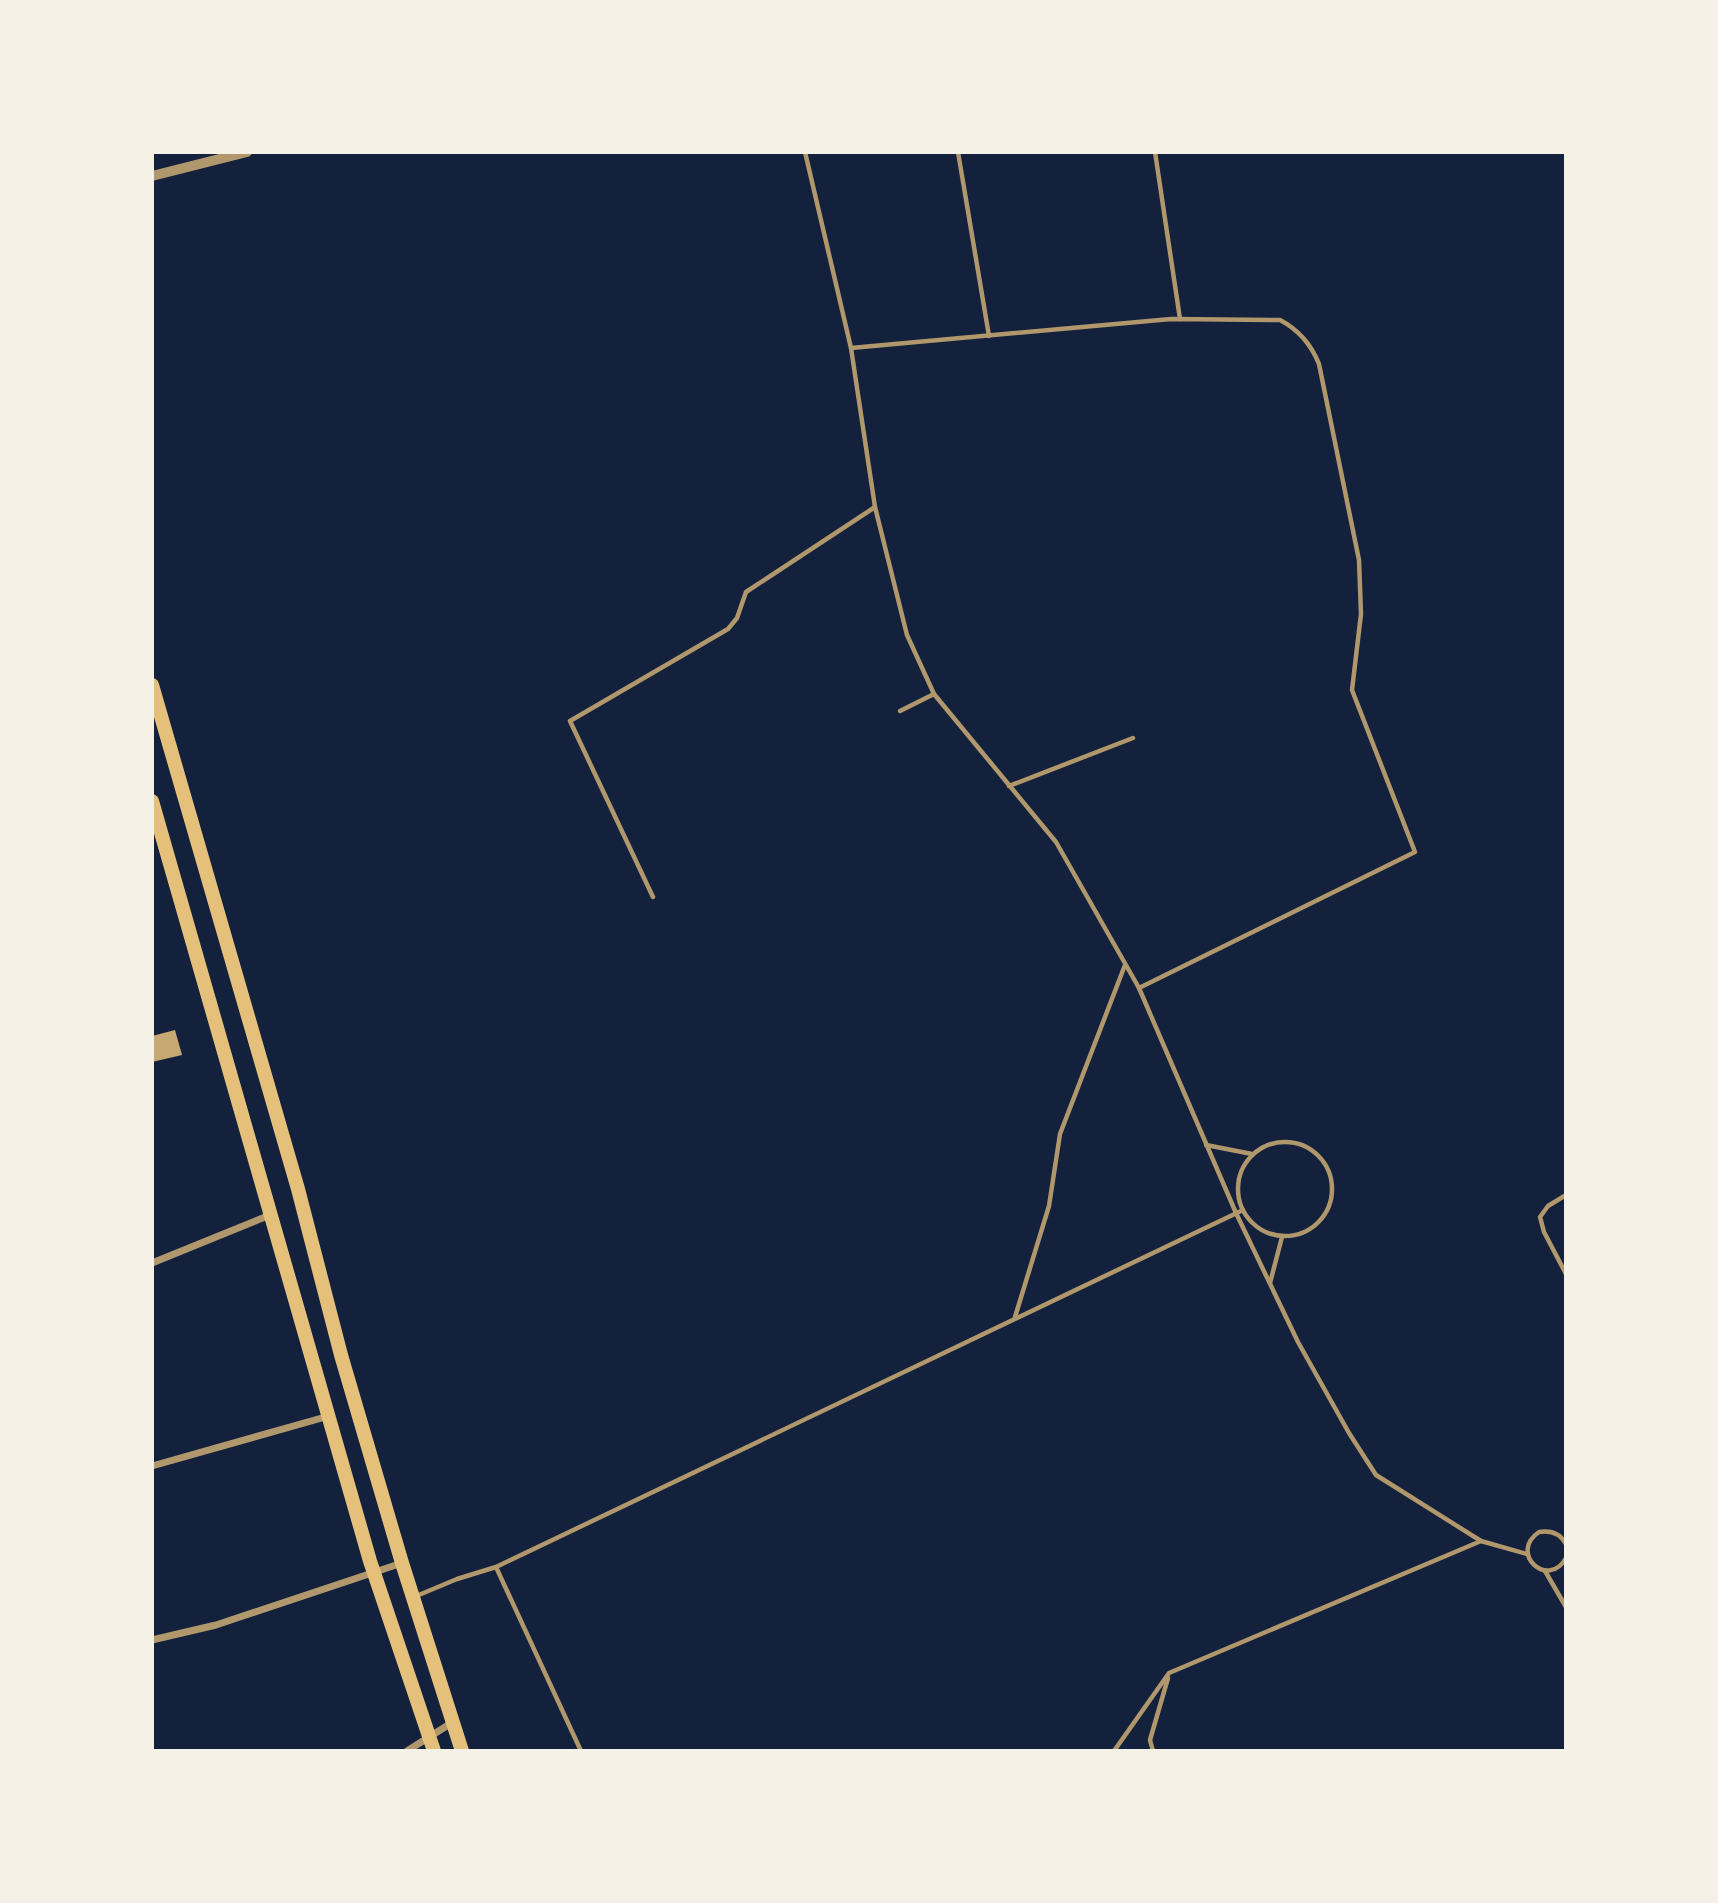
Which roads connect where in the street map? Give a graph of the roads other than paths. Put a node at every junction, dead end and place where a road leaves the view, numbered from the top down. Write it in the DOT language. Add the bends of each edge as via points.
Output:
graph roads {
  1 [pos="247,152"];
  2 [pos="805,152"];
  3 [pos="958,152"];
  4 [pos="1156,152"];
  5 [pos="152,176"];
  6 [pos="1180,319"];
  7 [pos="989,336"];
  8 [pos="851,348"];
  9 [pos="876,507"];
  10 [pos="152,685"];
  11 [pos="934,694"];
  12 [pos="900,710"];
  13 [pos="1133,738"];
  14 [pos="1009,786"];
  15 [pos="152,801"];
  16 [pos="653,897"];
  17 [pos="1125,964"];
  18 [pos="1139,988"];
  19 [pos="1206,1146"];
  20 [pos="1252,1154"];
  21 [pos="1566,1195"];
  22 [pos="1243,1210"];
  23 [pos="1236,1213"];
  24 [pos="271,1215"];
  25 [pos="1282,1237"];
  26 [pos="152,1263"];
  27 [pos="1566,1273"];
  28 [pos="1270,1284"];
  29 [pos="1015,1318"];
  30 [pos="329,1416"];
  31 [pos="152,1466"];
  32 [pos="1565,1540"];
  33 [pos="1481,1541"];
  34 [pos="1527,1554"];
  35 [pos="1566,1558"];
  36 [pos="402,1563"];
  37 [pos="496,1567"];
  38 [pos="373,1571"];
  39 [pos="1545,1571"];
  40 [pos="413,1597"];
  41 [pos="1566,1607"];
  42 [pos="152,1640"];
  43 [pos="1169,1673"];
  44 [pos="454,1721"];
  45 [pos="432,1744"];
  46 [pos="407,1751"];
  47 [pos="462,1751"];
  48 [pos="581,1751"];
  49 [pos="1114,1751"];
  50 [pos="1153,1751"];
  1 -- 5 [label="street"];
  2 -- 8 [label="lane"];
  3 -- 7 [label="lane"];
  4 -- 6 [label="lane"];
  6 -- 7 [label="lane"];
  6 -- 18 [label="lane" via="1280,320 1311,346 1319,364 1359,560 1361,614 1352,691 1415,852"];
  7 -- 8 [label="lane"];
  8 -- 9 [label="lane"];
  9 -- 11 [label="lane" via="907,635"];
  9 -- 16 [label="lane" via="746,592 728,629 570,721"];
  10 -- 36 [label="main road"];
  11 -- 12 [label="lane"];
  11 -- 14 [label="lane"];
  13 -- 14 [label="lane"];
  14 -- 17 [label="lane" via="1056,842"];
  15 -- 24 [label="main road"];
  17 -- 18 [label="lane"];
  17 -- 29 [label="lane" via="1060,1134 1049,1206"];
  18 -- 19 [label="lane"];
  19 -- 20 [label="lane"];
  19 -- 23 [label="lane"];
  20 -- 22 [label="lane" via="1238,1184"];
  20 -- 25 [label="lane" via="1282,1142 1298,1144 1325,1163 1331,1178 1329,1208 1322,1220 1297,1236"];
  21 -- 27 [label="lane" via="1540,1217"];
  22 -- 23 [label="lane"];
  22 -- 25 [label="lane" via="1255,1226"];
  23 -- 28 [label="lane"];
  23 -- 29 [label="lane"];
  24 -- 26 [label="street"];
  24 -- 30 [label="main road"];
  25 -- 28 [label="lane"];
  28 -- 33 [label="lane" via="1298,1342 1376,1475"];
  29 -- 37 [label="lane"];
  30 -- 31 [label="street"];
  30 -- 38 [label="main road"];
  32 -- 34 [label="lane" via="1553,1531 1539,1532 1530,1541"];
  33 -- 34 [label="lane"];
  33 -- 43 [label="lane"];
  34 -- 39 [label="lane"];
  35 -- 39 [label="lane" via="1558,1568"];
  36 -- 38 [label="street"];
  36 -- 40 [label="main road"];
  37 -- 40 [label="lane"];
  37 -- 48 [label="lane"];
  38 -- 42 [label="street" via="216,1625"];
  38 -- 45 [label="main road"];
  39 -- 41 [label="lane"];
  40 -- 44 [label="main road"];
  43 -- 49 [label="lane"];
  43 -- 50 [label="lane" via="1150,1740"];
  44 -- 45 [label="street"];
  44 -- 47 [label="main road"];
  45 -- 46 [label="street"];
}
